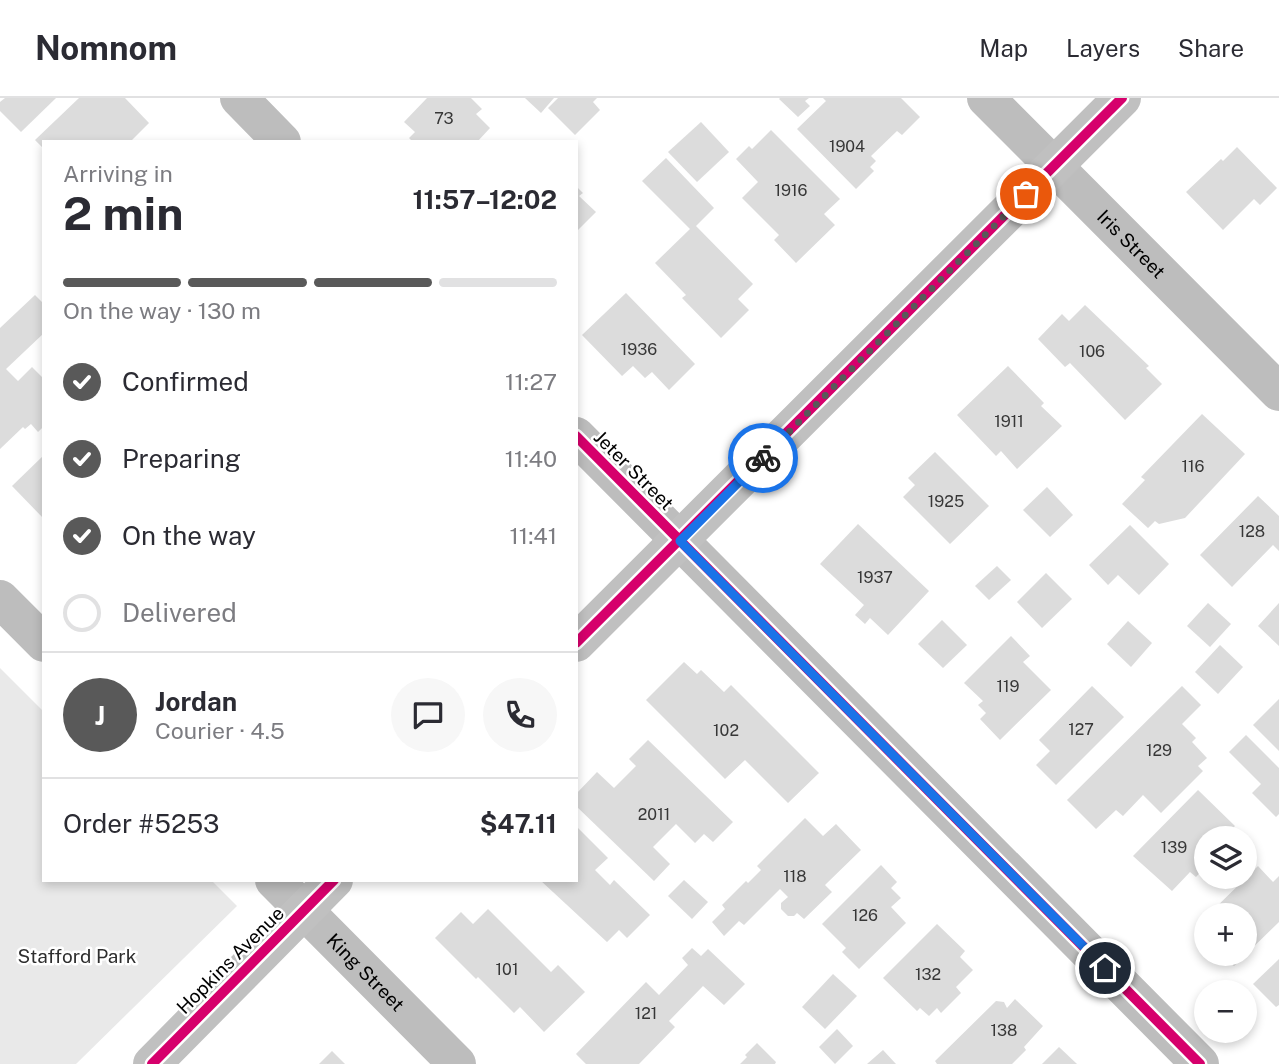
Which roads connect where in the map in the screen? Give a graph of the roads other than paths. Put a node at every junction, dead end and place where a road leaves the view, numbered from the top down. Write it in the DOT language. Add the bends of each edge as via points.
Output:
graph roads {
  1 [pos="239,98"];
  2 [pos="985,98"];
  3 [pos="1122,98"];
  4 [pos="280,140"];
  5 [pos="1054,166"];
  6 [pos="1279,392"];
  7 [pos="578,438"];
  8 [pos="680,541"];
  9 [pos="0,599"];
  10 [pos="42,641"];
  11 [pos="578,641"];
  12 [pos="276,882"];
  13 [pos="332,882"];
  14 [pos="304,910"];
  15 [pos="152,1064"];
  16 [pos="457,1064"];
  17 [pos="1200,1064"];
  1 -- 4 [label="street"];
  2 -- 5 [label="street, Iris Street"];
  3 -- 5 [label="street"];
  5 -- 6 [label="street, Iris Street"];
  5 -- 8 [label="street"];
  7 -- 8 [label="street, Jeter Street"];
  8 -- 11 [label="street"];
  8 -- 17 [label="street, Jeter Street"];
  9 -- 10 [label="street"];
  12 -- 14 [label="street, King Street"];
  13 -- 14 [label="street, Hopkins Avenue"];
  14 -- 15 [label="street, Hopkins Avenue"];
  14 -- 16 [label="street, King Street"];
}
